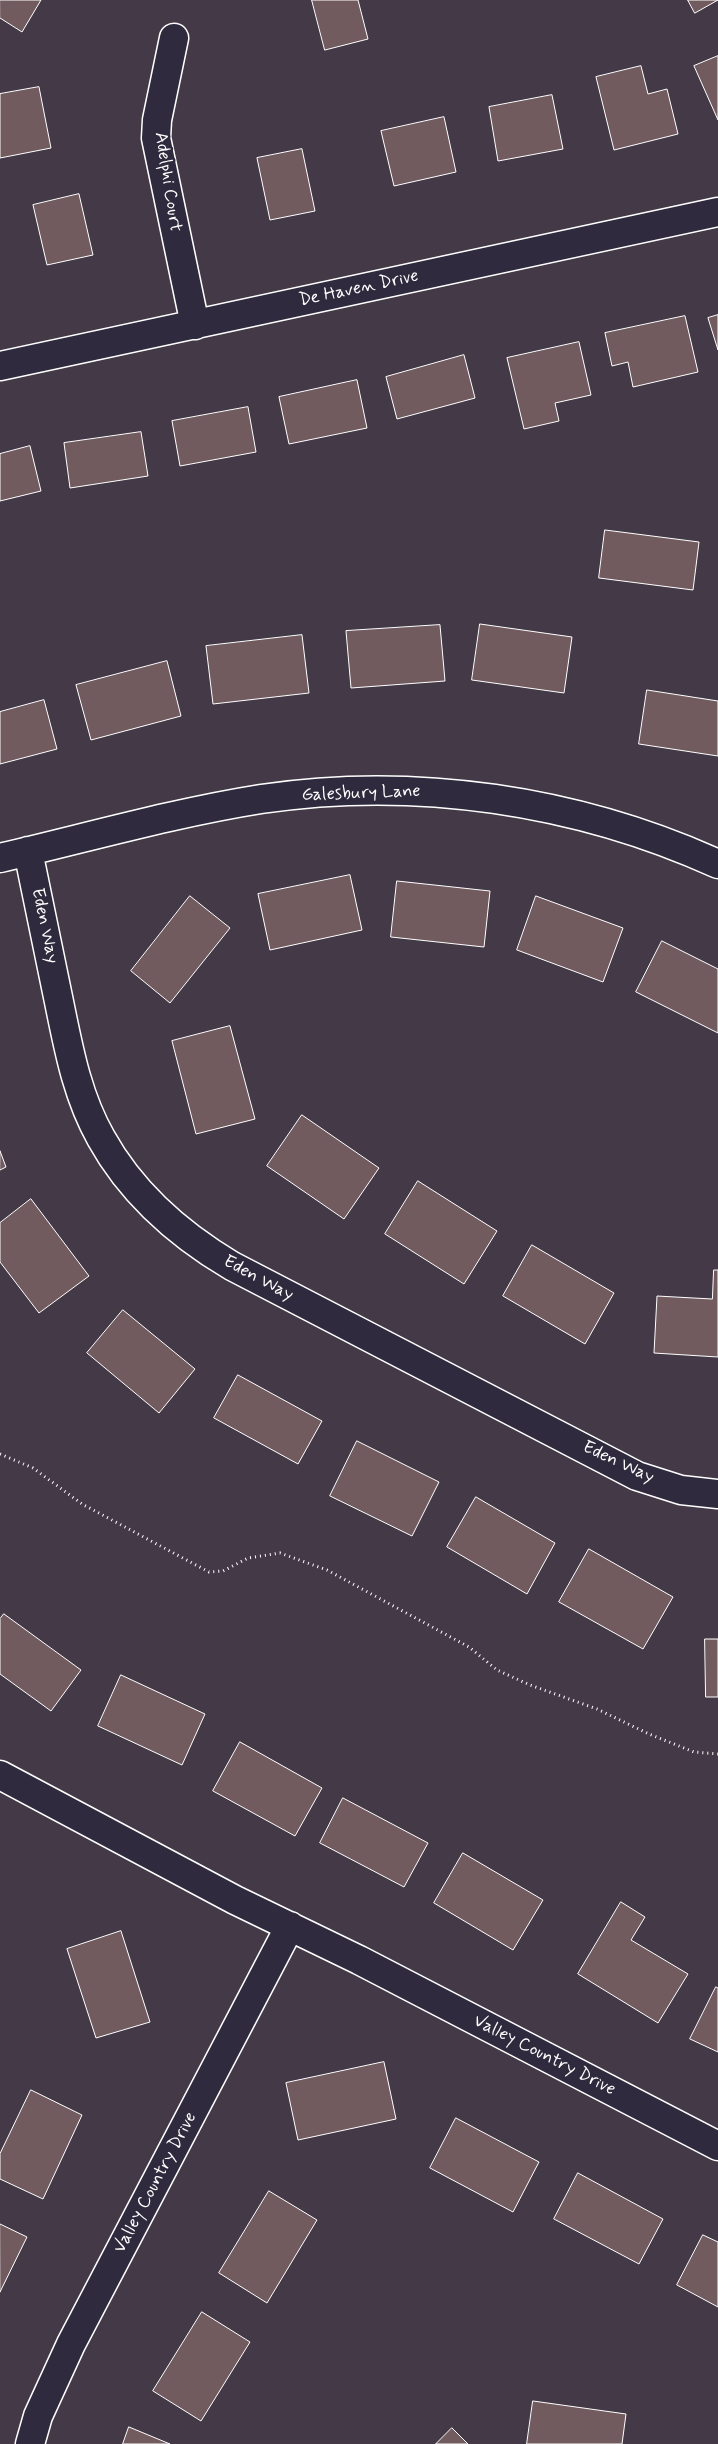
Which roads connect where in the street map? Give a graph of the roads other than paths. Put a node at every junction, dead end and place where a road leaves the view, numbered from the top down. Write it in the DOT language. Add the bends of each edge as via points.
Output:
graph roads {
  1 [pos="174,38"];
  2 [pos="718,212"];
  3 [pos="195,325"];
  4 [pos="0,366"];
  5 [pos="28,852"];
  6 [pos="0,858"];
  7 [pos="718,864"];
  8 [pos="718,1494"];
  9 [pos="0,1776"];
  10 [pos="290,1926"];
  11 [pos="718,2146"];
  12 [pos="30,2444"];
  1 -- 3 [label="street, Adelphi Court" via="156,138"];
  2 -- 3 [label="street, De Haven Drive"];
  3 -- 4 [label="street, De Haven Drive"];
  5 -- 6 [label="street, Galesbury Lane"];
  5 -- 7 [label="street, Galesbury Lane" via="150,822 261,800 348,791 436,792 523,803 608,823"];
  5 -- 8 [label="street, Eden Way" via="73,1068 85,1104 100,1138 119,1167 169,1223 232,1266 637,1476 681,1490"];
  9 -- 10 [label="street, Valley Country Drive"];
  10 -- 11 [label="street, Valley Country Drive"];
  10 -- 12 [label="street, Valley Country Drive" via="71,2344 38,2416"];
}
